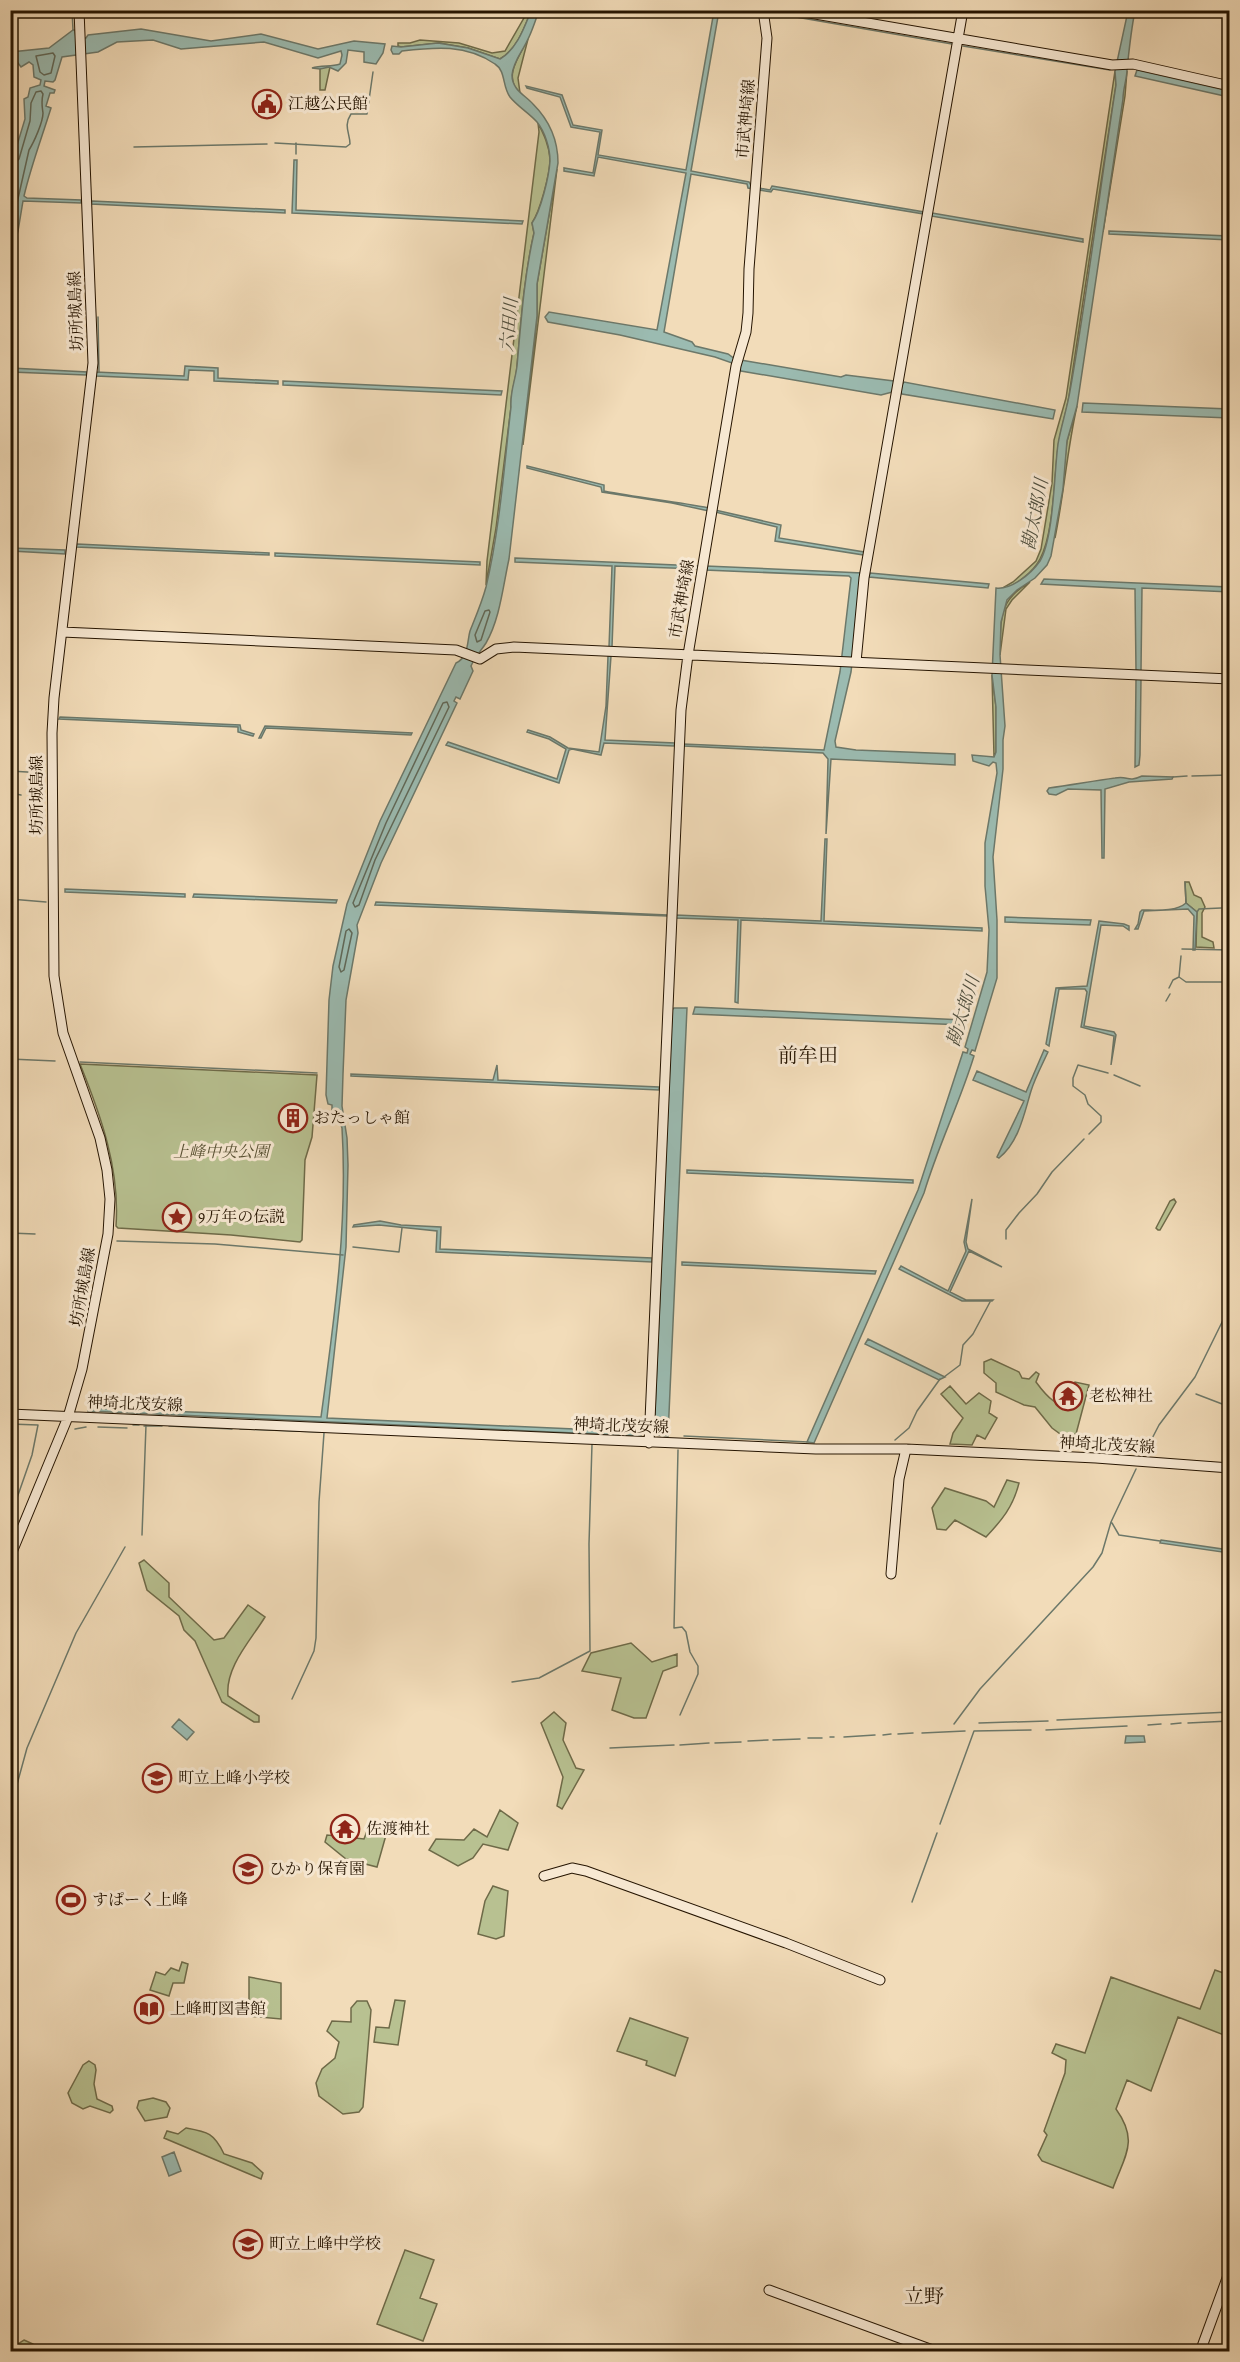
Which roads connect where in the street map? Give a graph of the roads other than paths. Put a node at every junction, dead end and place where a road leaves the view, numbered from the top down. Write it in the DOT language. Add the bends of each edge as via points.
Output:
graph roads {
  1 [pos="79,10"];
  2 [pos="763,10"];
  3 [pos="792,10"];
  4 [pos="963,10"];
  5 [pos="958,40"];
  6 [pos="1230,86"];
  7 [pos="62,632"];
  8 [pos="688,655"];
  9 [pos="855,662"];
  10 [pos="1230,679"];
  11 [pos="10,1414"];
  12 [pos="68,1417"];
  13 [pos="648,1443"];
  14 [pos="906,1449"];
  15 [pos="1230,1468"];
  16 [pos="10,1557"];
  17 [pos="891,1574"];
  18 [pos="544,1876"];
  19 [pos="880,1980"];
  20 [pos="1230,2270"];
  21 [pos="769,2290"];
  22 [pos="938,2352"];
  23 [pos="1200,2352"];
  1 -- 7 [label="main road, 坊所城島線" via="93,363"];
  2 -- 8 [label="main road, 市武神埼線" via="767,30 765,78 747,326 737,362"];
  3 -- 5 [label="main road"];
  4 -- 5 [label="main road"];
  5 -- 6 [label="main road" via="1112,65 1131,64"];
  5 -- 9 [label="main road" via="864,578"];
  7 -- 8 [label="main road" via="416,648 463,652 477,659 496,649 513,647"];
  7 -- 12 [label="main road, 坊所城島線" via="52,733 54,976 63,1033 100,1138 110,1199 108,1234 92,1323"];
  8 -- 9 [label="main road, 市武神埼線"];
  8 -- 13 [label="main road" via="681,710"];
  9 -- 10 [label="main road, 市武神埼線"];
  11 -- 12 [label="main road, 神埼北茂安線"];
  12 -- 13 [label="main road, 神埼北茂安線"];
  12 -- 16 [label="main road, 坊所城島線"];
  13 -- 14 [label="main road, 神埼北茂安線"];
  14 -- 15 [label="main road, 神埼北茂安線"];
  14 -- 17 [label="main road" via="899,1479"];
  18 -- 19 [label="main road" via="572,1868 586,1871"];
  20 -- 23 [label="main road"];
  21 -- 22 [label="main road"];
}
